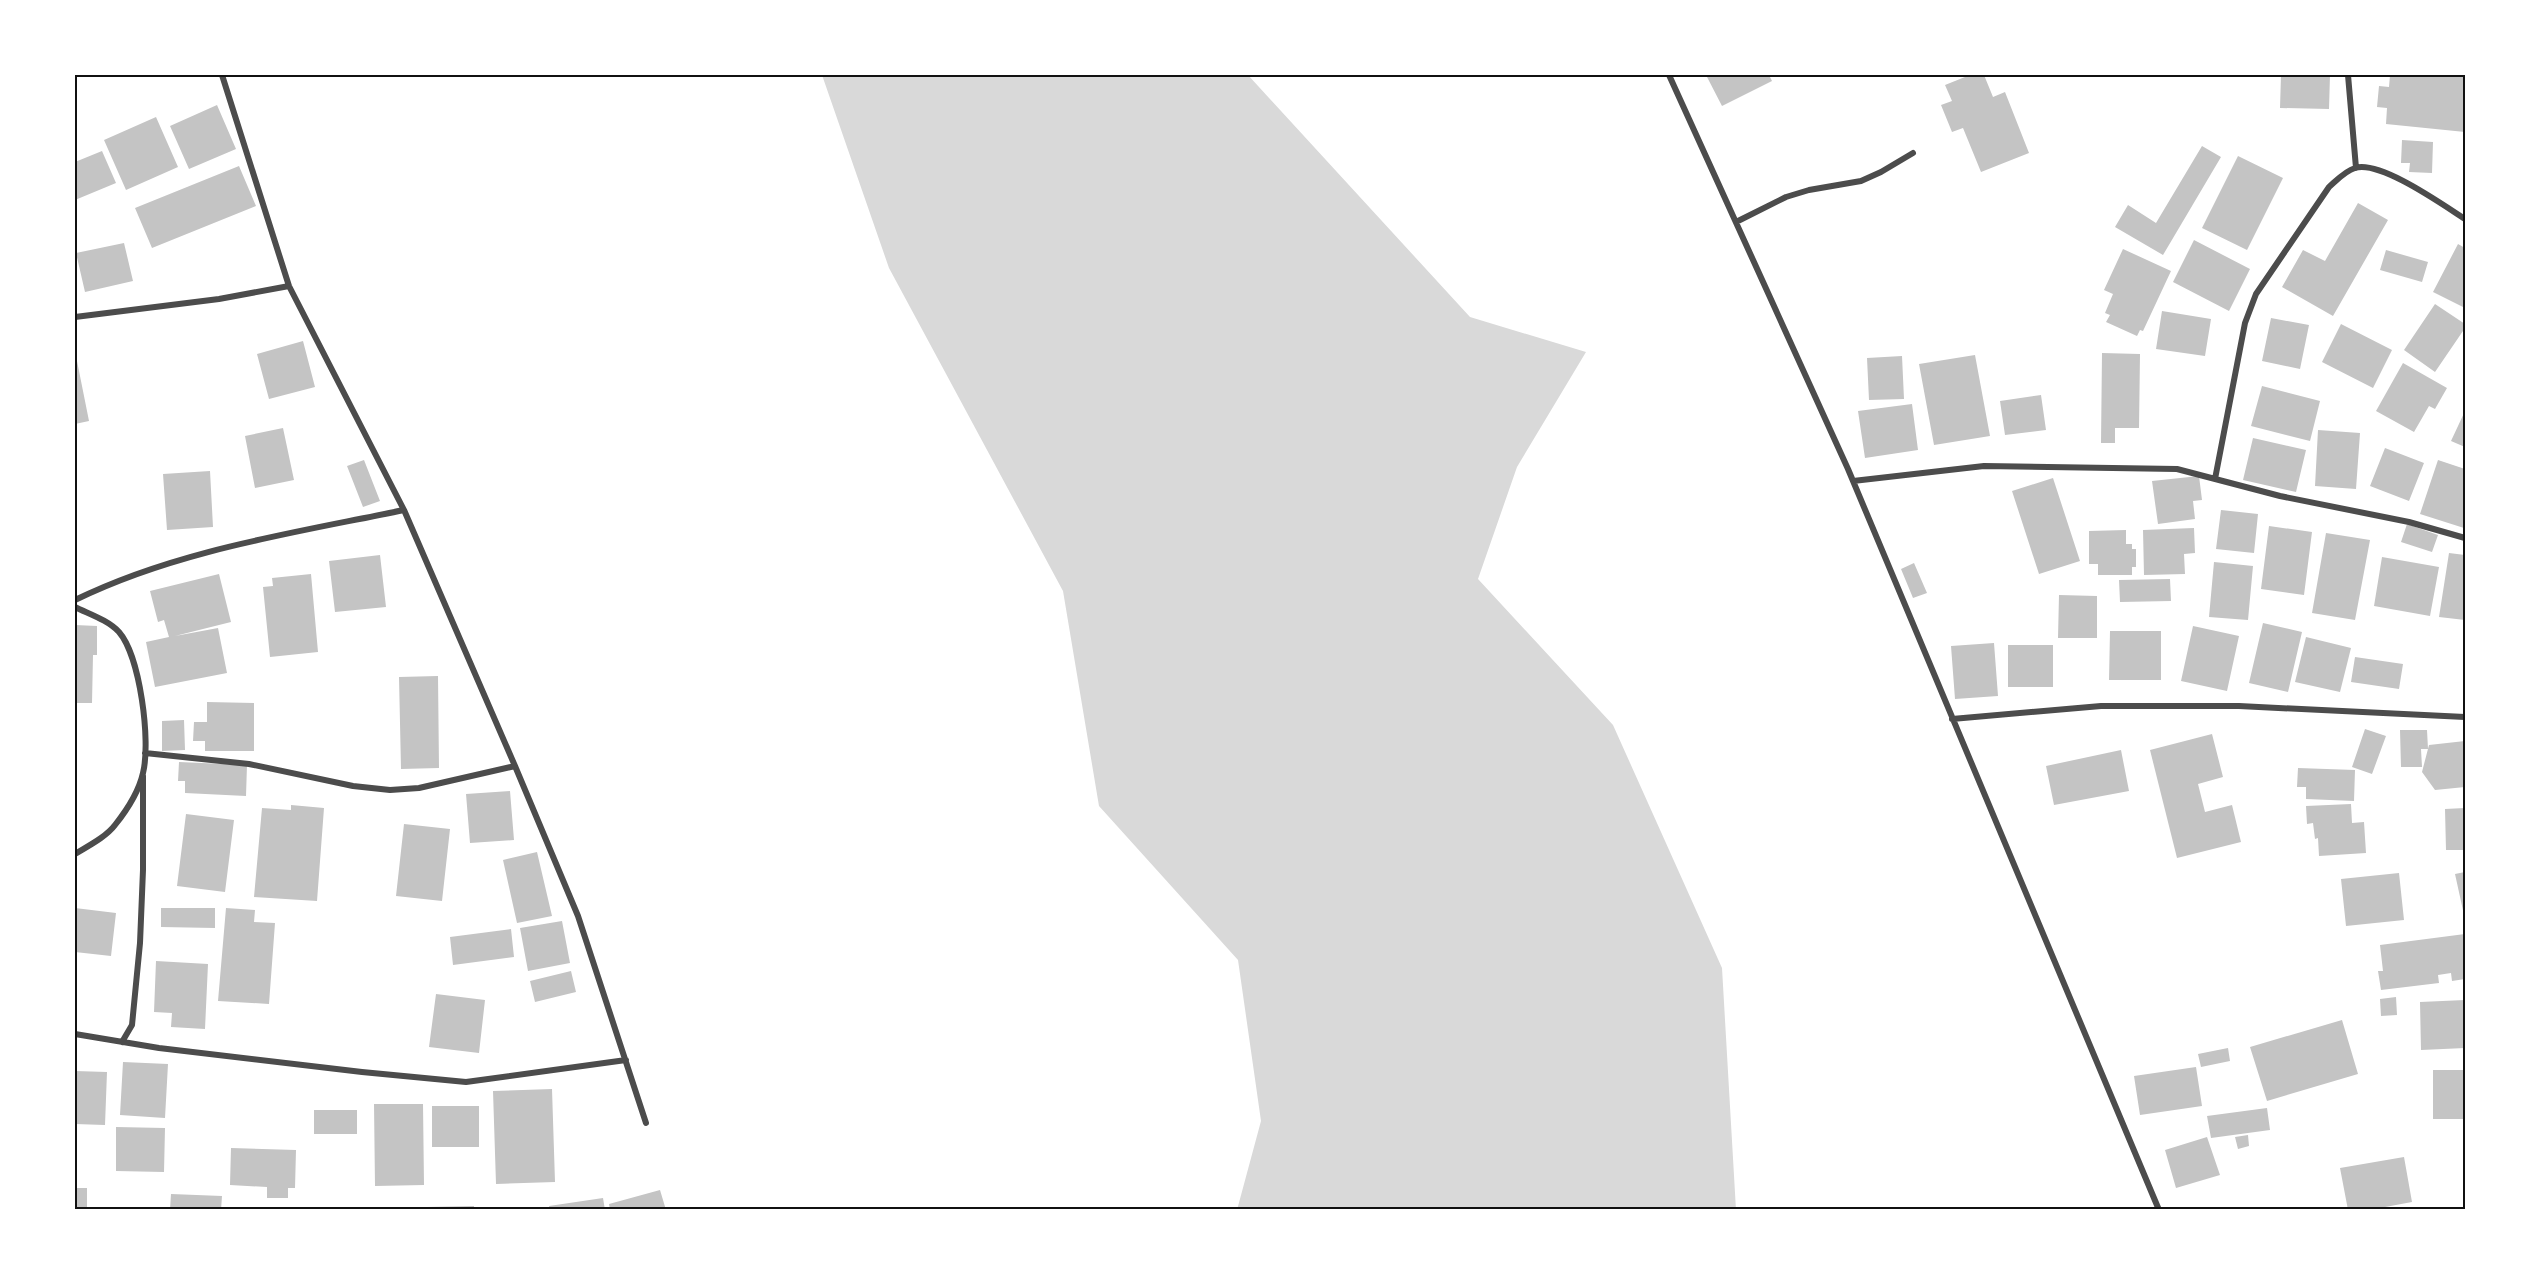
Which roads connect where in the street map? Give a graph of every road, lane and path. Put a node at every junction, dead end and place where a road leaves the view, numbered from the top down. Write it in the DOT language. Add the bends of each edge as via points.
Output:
graph roads {
  1 [pos="222,75"];
  2 [pos="1669,75"];
  3 [pos="2348,75"];
  4 [pos="1912,153"];
  5 [pos="2356,168"];
  6 [pos="2465,219"];
  7 [pos="1736,222"];
  8 [pos="289,286"];
  9 [pos="75,317"];
  10 [pos="2215,479"];
  11 [pos="1853,482"];
  12 [pos="404,510"];
  13 [pos="2465,538"];
  14 [pos="75,600"];
  15 [pos="75,607"];
  16 [pos="2465,717"];
  17 [pos="1952,719"];
  18 [pos="145,753"];
  19 [pos="515,766"];
  20 [pos="143,773"];
  21 [pos="75,854"];
  22 [pos="75,1034"];
  23 [pos="122,1042"];
  24 [pos="626,1060"];
  25 [pos="646,1123"];
  26 [pos="2159,1210"];
  1 -- 8 [label="street"];
  2 -- 7 [label="street"];
  3 -- 5 [label="street"];
  4 -- 7 [label="street" via="1861,181 1786,197"];
  5 -- 6 [label="street" via="2367,167 2398,178"];
  5 -- 10 [label="street" via="2329,187 2256,294 2245,323"];
  7 -- 11 [label="street"];
  8 -- 9 [label="street"];
  8 -- 12 [label="street"];
  10 -- 11 [label="street" via="2177,469 1984,466"];
  10 -- 13 [label="street"];
  11 -- 17 [label="street"];
  12 -- 14 [label="street" via="223,548 150,569"];
  12 -- 19 [label="street"];
  15 -- 18 [label="street" via="121,634 138,671"];
  16 -- 17 [label="street" via="2239,706 2101,706"];
  17 -- 26 [label="street"];
  18 -- 19 [label="street" via="249,764 390,790 419,788"];
  18 -- 20 [label="street"];
  19 -- 24 [label="street" via="578,916"];
  20 -- 21 [label="street" via="113,828"];
  20 -- 23 [label="street" via="140,943 132,1025"];
  22 -- 23 [label="street"];
  23 -- 24 [label="street" via="466,1082"];
  24 -- 25 [label="street"];
}
